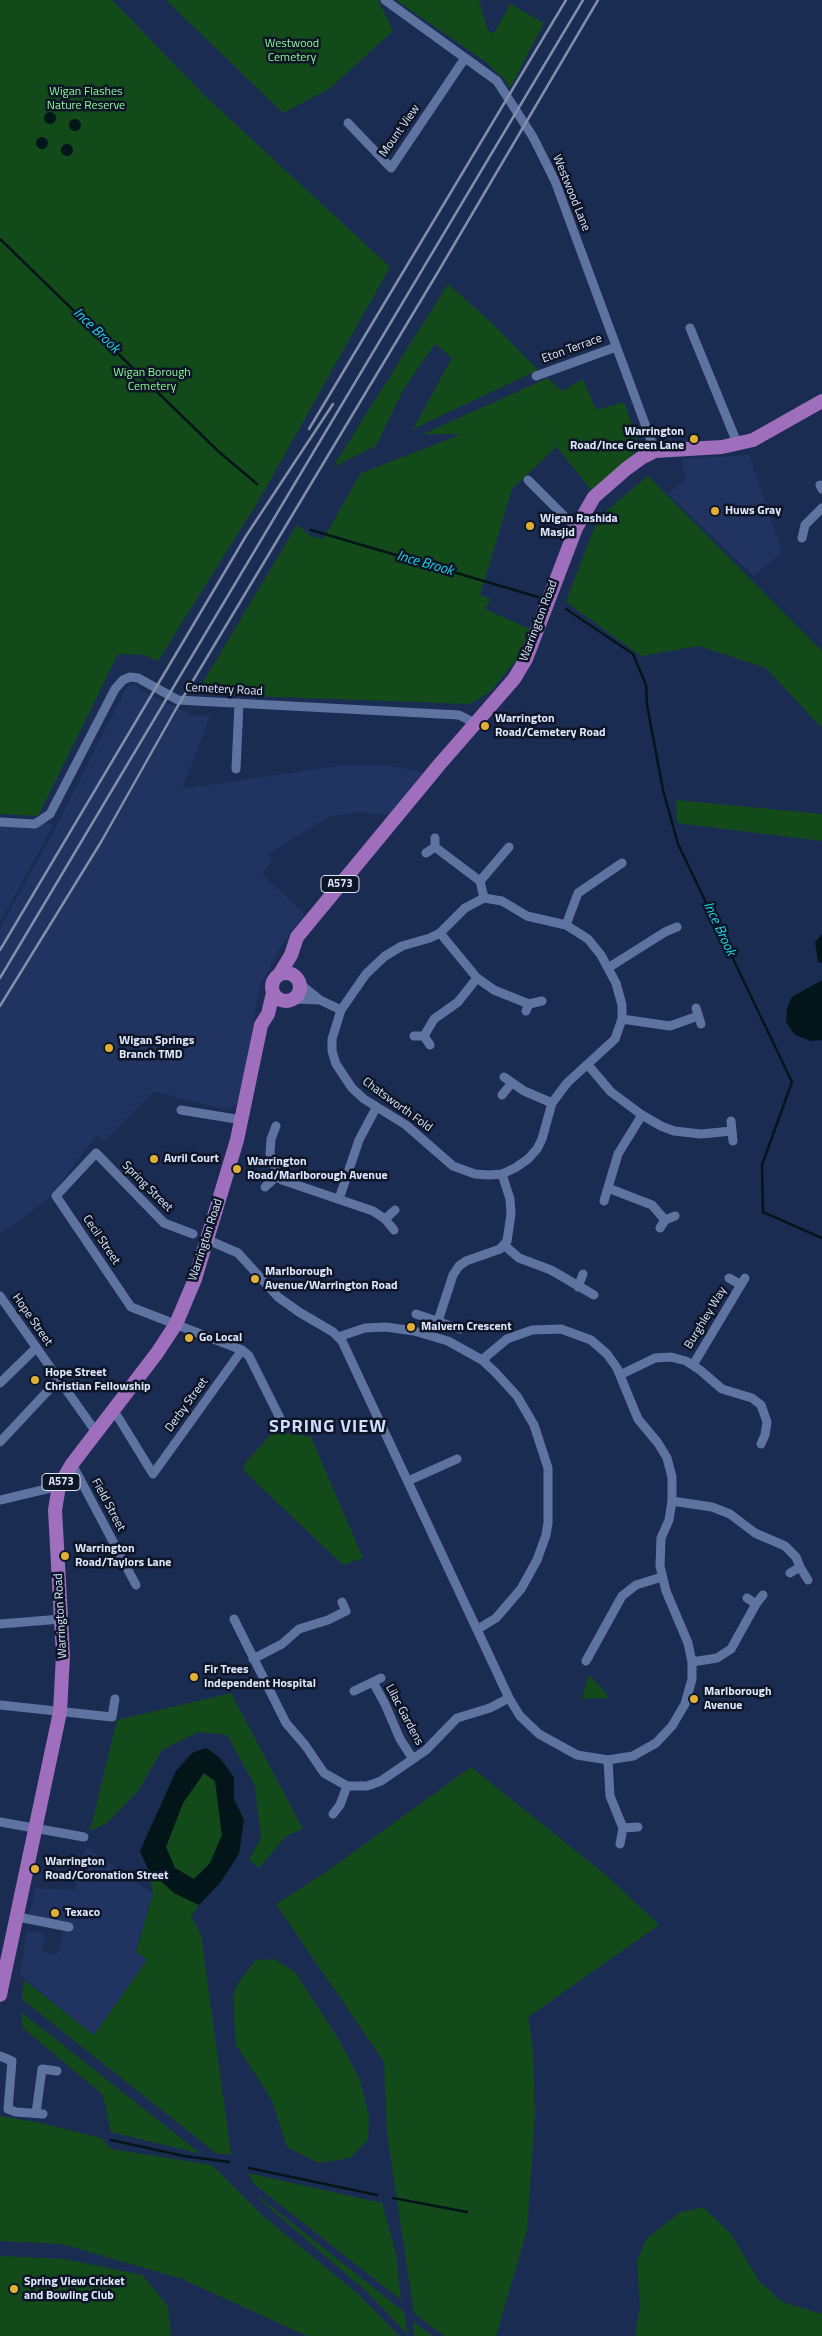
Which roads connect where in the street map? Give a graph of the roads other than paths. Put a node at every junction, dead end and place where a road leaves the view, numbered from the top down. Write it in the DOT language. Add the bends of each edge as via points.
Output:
graph roads {
  1 [pos="384,0"];
  2 [pos="465,58"];
  3 [pos="348,123"];
  4 [pos="690,328"];
  5 [pos="616,347"];
  6 [pos="536,376"];
  7 [pos="822,401"];
  8 [pos="738,445"];
  9 [pos="655,451"];
  10 [pos="528,480"];
  11 [pos="822,508"];
  12 [pos="576,528"];
  13 [pos="802,538"];
  14 [pos="240,703"];
  15 [pos="475,723"];
  16 [pos="236,769"];
  17 [pos="0,822"];
  18 [pos="509,847"];
  19 [pos="426,853"];
  20 [pos="606,862"];
  21 [pos="622,864"];
  22 [pos="612,870"];
  23 [pos="480,881"];
  24 [pos="484,898"];
  25 [pos="566,925"];
  26 [pos="677,927"];
  27 [pos="440,933"];
  28 [pos="291,956"];
  29 [pos="608,968"];
  30 [pos="279,975"];
  31 [pos="477,978"];
  32 [pos="298,981"];
  33 [pos="274,993"];
  34 [pos="290,1000"];
  35 [pos="320,1000"];
  36 [pos="542,1001"];
  37 [pos="341,1010"];
  38 [pos="268,1014"];
  39 [pos="698,1016"];
  40 [pos="622,1019"];
  41 [pos="414,1036"];
  42 [pos="424,1036"];
  43 [pos="430,1045"];
  44 [pos="588,1065"];
  45 [pos="504,1077"];
  46 [pos="511,1084"];
  47 [pos="502,1095"];
  48 [pos="552,1103"];
  49 [pos="376,1108"];
  50 [pos="181,1110"];
  51 [pos="642,1115"];
  52 [pos="242,1120"];
  53 [pos="731,1121"];
  54 [pos="276,1126"];
  55 [pos="732,1131"];
  56 [pos="733,1141"];
  57 [pos="96,1153"];
  58 [pos="502,1174"];
  59 [pos="277,1176"];
  60 [pos="265,1186"];
  61 [pos="608,1188"];
  62 [pos="339,1199"];
  63 [pos="604,1201"];
  64 [pos="395,1210"];
  65 [pos="675,1216"];
  66 [pos="385,1219"];
  67 [pos="188,1229"];
  68 [pos="394,1230"];
  69 [pos="208,1240"];
  70 [pos="504,1245"];
  71 [pos="583,1274"];
  72 [pos="729,1278"];
  73 [pos="578,1287"];
  74 [pos="594,1295"];
  75 [pos="2,1301"];
  76 [pos="416,1314"];
  77 [pos="438,1321"];
  78 [pos="176,1324"];
  79 [pos="460,1329"];
  80 [pos="338,1337"];
  81 [pos="36,1348"];
  82 [pos="242,1350"];
  83 [pos="482,1360"];
  84 [pos="693,1365"];
  85 [pos="620,1375"];
  86 [pos="58,1380"];
  87 [pos="0,1383"];
  88 [pos="112,1412"];
  89 [pos="281,1420"];
  90 [pos="96,1432"];
  91 [pos="0,1442"];
  92 [pos="759,1445"];
  93 [pos="457,1459"];
  94 [pos="72,1464"];
  95 [pos="408,1482"];
  96 [pos="59,1486"];
  97 [pos="0,1500"];
  98 [pos="672,1501"];
  99 [pos="800,1567"];
  100 [pos="790,1573"];
  101 [pos="662,1577"];
  102 [pos="808,1580"];
  103 [pos="136,1584"];
  104 [pos="763,1595"];
  105 [pos="748,1598"];
  106 [pos="756,1604"];
  107 [pos="346,1611"];
  108 [pos="61,1619"];
  109 [pos="234,1619"];
  110 [pos="0,1624"];
  111 [pos="478,1629"];
  112 [pos="591,1650"];
  113 [pos="600,1655"];
  114 [pos="254,1659"];
  115 [pos="586,1661"];
  116 [pos="692,1662"];
  117 [pos="354,1690"];
  118 [pos="509,1698"];
  119 [pos="115,1699"];
  120 [pos="0,1705"];
  121 [pos="60,1712"];
  122 [pos="413,1759"];
  123 [pos="608,1760"];
  124 [pos="347,1786"];
  125 [pos="333,1814"];
  126 [pos="0,1822"];
  127 [pos="638,1827"];
  128 [pos="623,1828"];
  129 [pos="36,1829"];
  130 [pos="84,1837"];
  131 [pos="620,1844"];
  132 [pos="18,1917"];
  133 [pos="69,1928"];
  134 [pos="0,1995"];
  135 [pos="0,2056"];
  136 [pos="57,2071"];
  1 -- 2 [label="street, Westwood Lane"];
  2 -- 3 [label="street, Mount View" via="391,168"];
  2 -- 5 [label="street, Westwood Lane" via="497,81 555,181"];
  4 -- 8 [label="street"];
  5 -- 6 [label="street, Eton Terrace"];
  5 -- 9 [label="street, Westwood Lane"];
  7 -- 8 [label="main road, Warrington Road / A573" via="753,440"];
  8 -- 9 [label="main road, Warrington Road / A573"];
  9 -- 12 [label="main road, Warrington Road / A573" via="626,469 594,497"];
  10 -- 12 [label="street"];
  11 -- 13 [label="street" via="805,525"];
  12 -- 15 [label="main road, Warrington Road / A573" via="526,659 514,679"];
  14 -- 15 [label="street, Cemetery Road" via="460,715"];
  14 -- 16 [label="street"];
  14 -- 17 [label="street, Cemetery Road" via="178,700 134,677 123,680 50,814 35,824"];
  15 -- 28 [label="main road, Warrington Road / A573" via="298,937"];
  18 -- 23 [label="street"];
  19 -- 23 [label="street" via="435,843"];
  20 -- 22 [label="street"];
  21 -- 22 [label="street"];
  22 -- 25 [label="street" via="578,893"];
  23 -- 24 [label="street"];
  24 -- 25 [label="street, Chatsworth Fold" via="502,901 527,916"];
  24 -- 27 [label="street, Chatsworth Fold" via="464,908"];
  25 -- 29 [label="street, Chatsworth Fold" via="591,942"];
  26 -- 29 [label="street" via="663,928"];
  27 -- 31 [label="street"];
  27 -- 37 [label="street, Chatsworth Fold" via="402,946 385,956 366,974"];
  28 -- 30 [label="main road, Warrington Road / A573"];
  28 -- 32 [label="main road"];
  29 -- 40 [label="street, Chatsworth Fold" via="620,993"];
  30 -- 32 [label="main road" via="288,973"];
  30 -- 33 [label="main road, A573" via="272,985"];
  31 -- 36 [label="street" via="527,1008"];
  31 -- 42 [label="street" via="458,1002 434,1019"];
  32 -- 34 [label="main road" via="299,992"];
  32 -- 35 [label="street"];
  33 -- 34 [label="main road" via="278,999"];
  33 -- 38 [label="main road, Warrington Road / A573"];
  34 -- 35 [label="street"];
  34 -- 38 [label="main road"];
  35 -- 37 [label="street"];
  37 -- 49 [label="street, Chatsworth Fold" via="332,1039 336,1064 352,1088"];
  38 -- 52 [label="main road, Warrington Road / A573" via="261,1025"];
  39 -- 40 [label="street" via="670,1026"];
  40 -- 44 [label="street, Chatsworth Fold" via="615,1039"];
  41 -- 42 [label="street"];
  42 -- 43 [label="street"];
  44 -- 48 [label="street, Chatsworth Fold" via="567,1083"];
  44 -- 51 [label="street" via="612,1092"];
  45 -- 46 [label="street"];
  46 -- 47 [label="street"];
  46 -- 48 [label="street"];
  48 -- 58 [label="street, Chatsworth Fold" via="537,1149 528,1159"];
  49 -- 58 [label="street, Chatsworth Fold" via="421,1137 453,1166 474,1174"];
  49 -- 62 [label="street" via="359,1140"];
  50 -- 52 [label="street"];
  51 -- 55 [label="street" via="674,1131 701,1134"];
  51 -- 61 [label="street" via="618,1154"];
  52 -- 69 [label="main road, Warrington Road / A573"];
  53 -- 55 [label="street"];
  54 -- 59 [label="street" via="267,1138"];
  55 -- 56 [label="street"];
  57 -- 67 [label="street, Spring Street" via="164,1223"];
  57 -- 78 [label="street, Cecil Street" via="56,1196 131,1307"];
  58 -- 70 [label="street" via="511,1214"];
  59 -- 60 [label="street"];
  59 -- 62 [label="street"];
  61 -- 63 [label="street"];
  61 -- 65 [label="street" via="652,1205 663,1224"];
  62 -- 66 [label="street" via="373,1211"];
  64 -- 66 [label="street"];
  66 -- 68 [label="street"];
  69 -- 78 [label="main road, Warrington Road / A573"];
  69 -- 80 [label="street" via="238,1252 278,1297"];
  70 -- 73 [label="street" via="519,1258 551,1270"];
  70 -- 77 [label="street" via="460,1266 453,1275"];
  71 -- 73 [label="street"];
  72 -- 84 [label="street, Burghley Way" via="743,1281"];
  73 -- 74 [label="street"];
  75 -- 81 [label="street, Hope Street"];
  76 -- 77 [label="street"];
  77 -- 79 [label="street"];
  78 -- 82 [label="street"];
  78 -- 88 [label="main road, Warrington Road / A573"];
  80 -- 83 [label="street" via="365,1328 399,1328 448,1341"];
  80 -- 95 [label="street"];
  81 -- 86 [label="street, Hope Street"];
  81 -- 87 [label="street"];
  82 -- 88 [label="street, Derby Street" via="153,1474"];
  82 -- 89 [label="street" via="254,1362"];
  83 -- 85 [label="street" via="514,1335 541,1329 561,1329 581,1335 600,1348 613,1361"];
  83 -- 111 [label="street" via="507,1384 526,1410 546,1455 550,1482 548,1523 537,1560 511,1602 496,1618"];
  84 -- 85 [label="street" via="679,1358 663,1357"];
  84 -- 92 [label="street" via="722,1389 752,1398 761,1405 767,1422"];
  85 -- 98 [label="street" via="634,1412 667,1458 672,1477"];
  86 -- 90 [label="street, Hope Street"];
  86 -- 91 [label="street"];
  88 -- 90 [label="main road, Warrington Road / A573"];
  90 -- 94 [label="main road, Warrington Road / A573"];
  93 -- 95 [label="street"];
  94 -- 96 [label="main road, Warrington Road / A573"];
  94 -- 103 [label="street, Field Street"];
  95 -- 111 [label="street"];
  96 -- 97 [label="street"];
  96 -- 108 [label="main road, Warrington Road / A573" via="55,1510"];
  98 -- 99 [label="street" via="712,1507 730,1514 755,1533 785,1546 796,1557"];
  98 -- 101 [label="street" via="660,1547"];
  99 -- 100 [label="street"];
  99 -- 102 [label="street"];
  101 -- 112 [label="street" via="636,1585 622,1596"];
  101 -- 116 [label="street" via="688,1643"];
  104 -- 106 [label="street"];
  105 -- 106 [label="street"];
  106 -- 116 [label="street" via="731,1649 717,1658"];
  107 -- 114 [label="street" via="299,1629 282,1644"];
  108 -- 110 [label="street"];
  108 -- 121 [label="main road, Warrington Road / A573" via="63,1680"];
  109 -- 114 [label="street"];
  111 -- 118 [label="street"];
  112 -- 113 [label="street"];
  112 -- 115 [label="street"];
  114 -- 124 [label="street" via="286,1723 305,1744 315,1763 329,1777"];
  116 -- 123 [label="street" via="688,1695 682,1712 668,1732 641,1752"];
  117 -- 122 [label="street, Lilac Gardens" via="377,1680 400,1739"];
  118 -- 122 [label="street" via="490,1708 456,1718"];
  118 -- 123 [label="street" via="520,1716 539,1734 576,1755"];
  119 -- 121 [label="street" via="112,1717"];
  120 -- 121 [label="street"];
  121 -- 129 [label="main road, Warrington Road / A573"];
  122 -- 124 [label="street" via="374,1784"];
  123 -- 128 [label="street" via="610,1796"];
  124 -- 125 [label="street"];
  126 -- 129 [label="street"];
  127 -- 128 [label="street"];
  128 -- 131 [label="street"];
  129 -- 130 [label="street"];
  129 -- 132 [label="main road, Warrington Road / A573"];
  132 -- 133 [label="street"];
  132 -- 134 [label="main road, Warrington Road / A573"];
  135 -- 136 [label="street" via="12,2061 8,2109 16,2112 40,2114 42,2069"];
}
